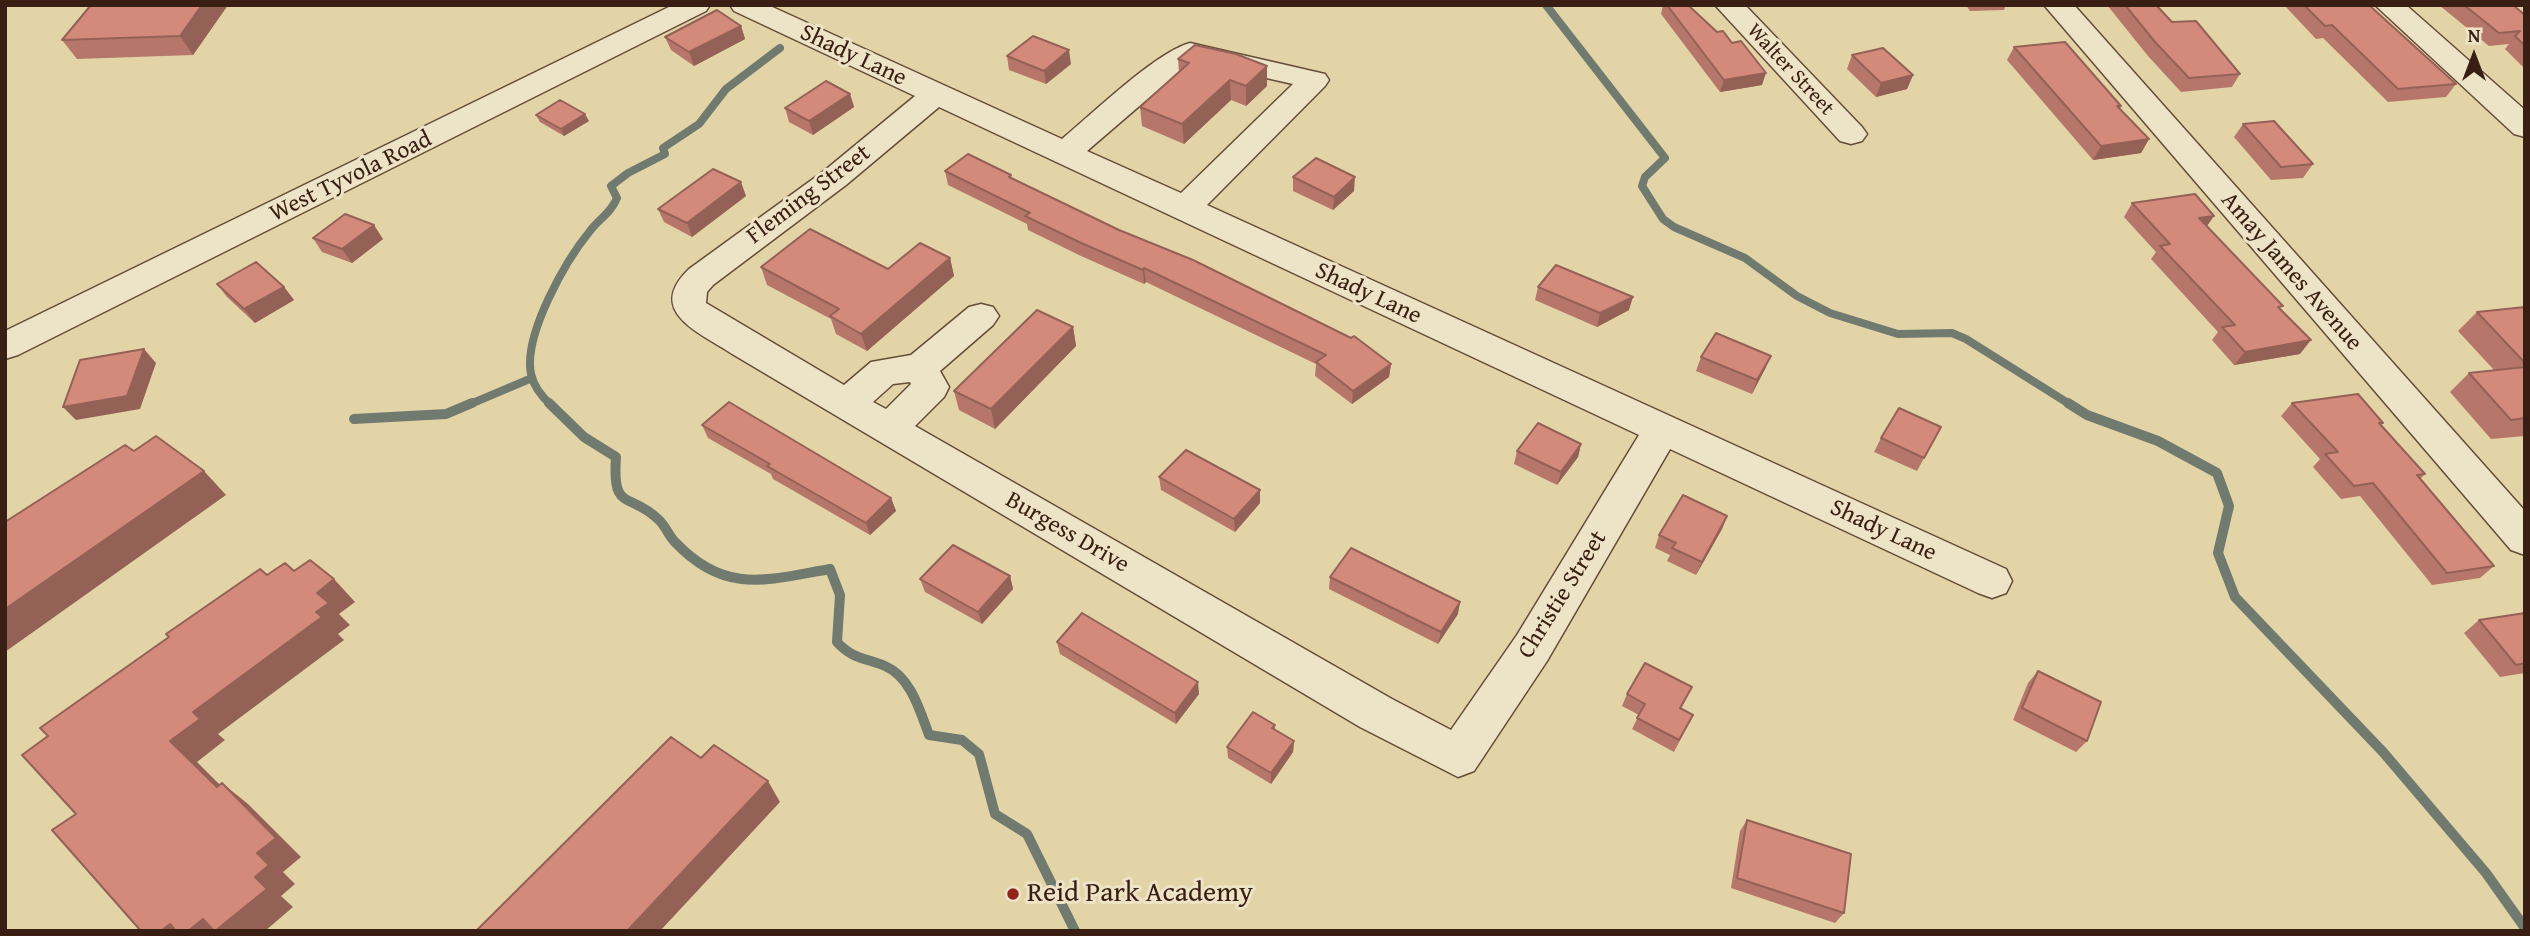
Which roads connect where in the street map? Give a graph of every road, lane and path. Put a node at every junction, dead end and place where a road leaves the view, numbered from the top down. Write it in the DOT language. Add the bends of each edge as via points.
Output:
graph roads {
  1 [pos="696,5"];
  2 [pos="744,5"];
  3 [pos="1729,5"];
  4 [pos="2057,5"];
  5 [pos="2389,5"];
  6 [pos="935,95"];
  7 [pos="2525,127"];
  8 [pos="1851,134"];
  9 [pos="1064,154"];
  10 [pos="1184,209"];
  11 [pos="687,297"];
  12 [pos="981,316"];
  13 [pos="5,346"];
  14 [pos="920,368"];
  15 [pos="846,404"];
  16 [pos="889,429"];
  17 [pos="1662,429"];
  18 [pos="2525,539"];
  19 [pos="1992,581"];
  20 [pos="1458,757"];
  1 -- 13 [label="street, West Tyvola Road"];
  2 -- 6 [label="street, Shady Lane"];
  3 -- 8 [label="street, Walter Street"];
  4 -- 18 [label="street, Amay James Avenue"];
  5 -- 7 [label="street"];
  6 -- 9 [label="street, Shady Lane"];
  6 -- 11 [label="street, Fleming Street" via="835,178 701,277"];
  9 -- 10 [label="street, Shady Lane"];
  9 -- 10 [label="street" via="1191,52 1314,80"];
  10 -- 17 [label="street, Shady Lane"];
  11 -- 15 [label="street, Burgess Drive" via="691,310"];
  12 -- 14 [label="street"];
  14 -- 15 [label="street" via="884,372"];
  14 -- 16 [label="street" via="931,387"];
  15 -- 16 [label="street, Burgess Drive"];
  16 -- 20 [label="street, Burgess Drive"];
  17 -- 19 [label="street, Shady Lane"];
  17 -- 20 [label="street, Christie Street" via="1532,648"];
}
